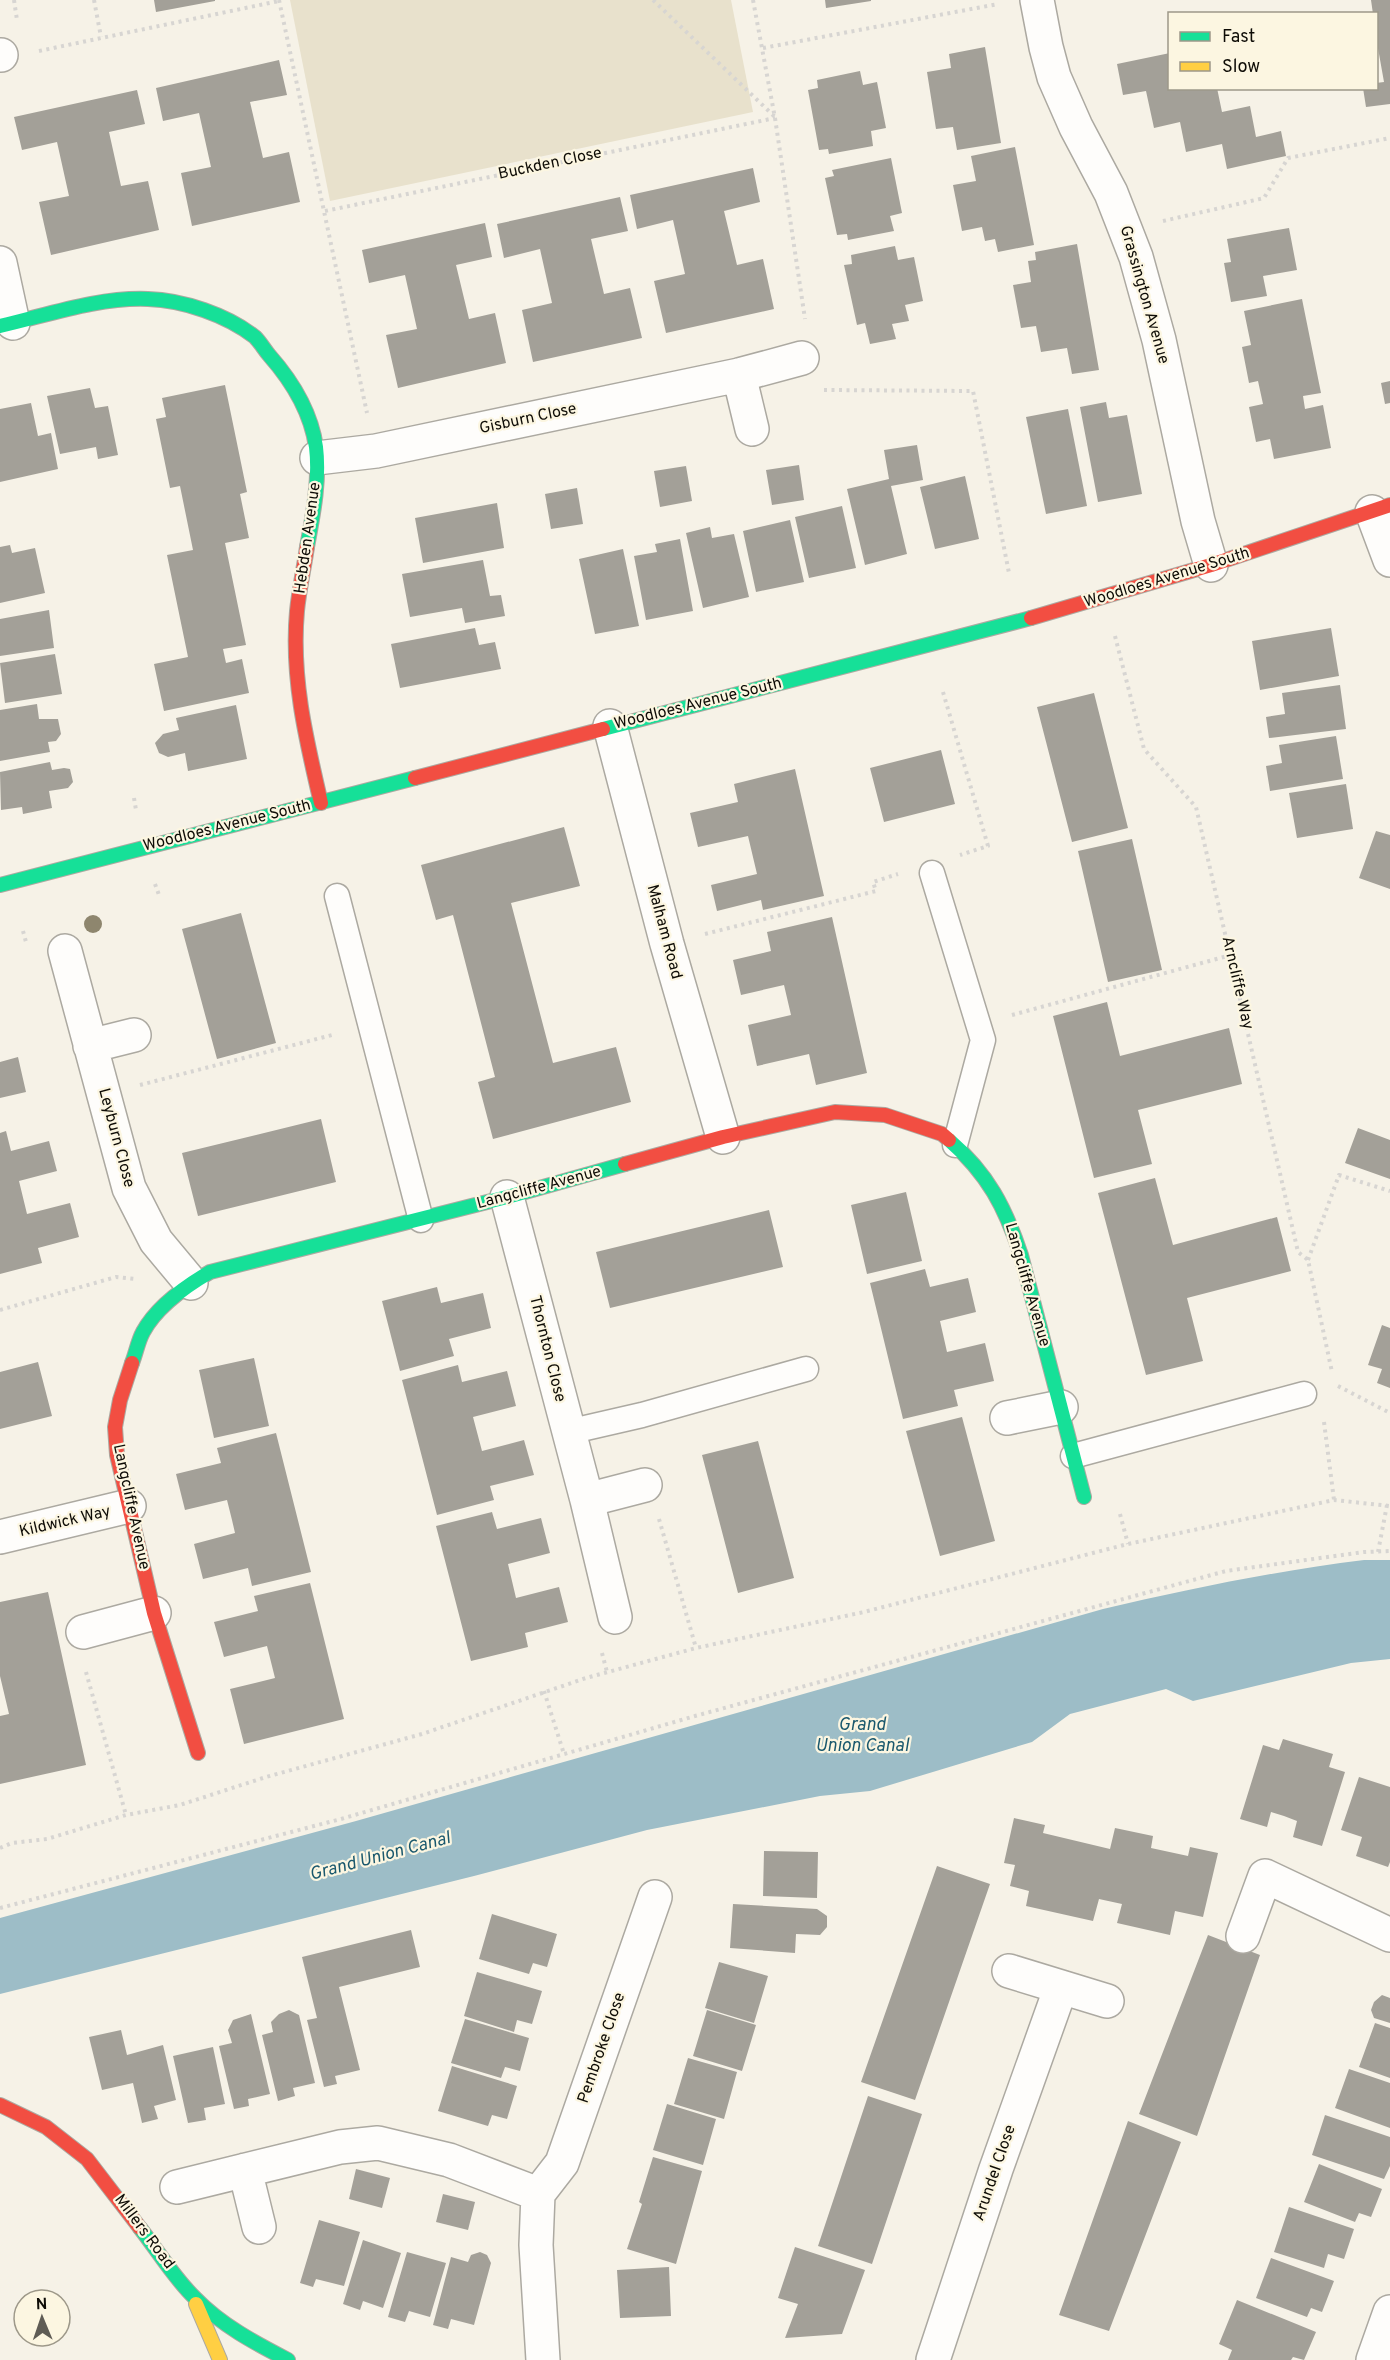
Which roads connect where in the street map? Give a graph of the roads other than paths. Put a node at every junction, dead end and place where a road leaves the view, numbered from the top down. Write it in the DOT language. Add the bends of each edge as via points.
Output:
graph roads {
  1 [pos="1021,1"];
  2 [pos="0,263"];
  3 [pos="7,324"];
  4 [pos="802,358"];
  5 [pos="739,375"];
  6 [pos="752,429"];
  7 [pos="316,458"];
  8 [pos="1381,509"];
  9 [pos="1390,561"];
  10 [pos="1211,565"];
  11 [pos="610,726"];
  12 [pos="321,803"];
  13 [pos="932,873"];
  14 [pos="0,885"];
  15 [pos="337,896"];
  16 [pos="66,951"];
  17 [pos="134,1035"];
  18 [pos="90,1046"];
  19 [pos="723,1137"];
  20 [pos="955,1145"];
  21 [pos="507,1197"];
  22 [pos="421,1220"];
  23 [pos="191,1283"];
  24 [pos="806,1369"];
  25 [pos="1304,1395"];
  26 [pos="1061,1407"];
  27 [pos="1007,1418"];
  28 [pos="568,1432"];
  29 [pos="1073,1456"];
  30 [pos="645,1485"];
  31 [pos="1084,1497"];
  32 [pos="587,1500"];
  33 [pos="129,1506"];
  34 [pos="0,1537"];
  35 [pos="154,1613"];
  36 [pos="615,1617"];
  37 [pos="83,1632"];
  38 [pos="198,1753"];
  39 [pos="655,1897"];
  40 [pos="1390,1935"];
  41 [pos="1243,1936"];
  42 [pos="1009,1971"];
  43 [pos="1060,1987"];
  44 [pos="1107,2001"];
  45 [pos="0,2106"];
  46 [pos="246,2170"];
  47 [pos="177,2187"];
  48 [pos="538,2194"];
  49 [pos="259,2227"];
  50 [pos="193,2297"];
  51 [pos="1390,2312"];
  52 [pos="220,2360"];
  53 [pos="288,2360"];
  54 [pos="543,2360"];
  55 [pos="933,2360"];
  56 [pos="1373,2360"];
  1 -- 10 [label="street, Grassington Avenue" via="1046,47 1061,94 1100,170 1136,257 1160,340"];
  2 -- 3 [label="street"];
  3 -- 7 [label="street, Hebden Avenue" via="70,308 148,299 179,304 218,318 254,337 281,367 303,403"];
  4 -- 5 [label="street, Gisburn Close"];
  5 -- 6 [label="street"];
  5 -- 7 [label="street, Gisburn Close" via="376,451"];
  7 -- 12 [label="street, Hebden Avenue" via="317,488 297,612 296,661 299,699"];
  8 -- 9 [label="street"];
  8 -- 10 [label="street, Woodloes Avenue South"];
  10 -- 11 [label="street, Woodloes Avenue South" via="1021,621"];
  11 -- 12 [label="street, Woodloes Avenue South"];
  11 -- 19 [label="street, Malham Road"];
  12 -- 14 [label="street, Woodloes Avenue South"];
  13 -- 20 [label="lane" via="983,1040"];
  15 -- 22 [label="lane"];
  16 -- 18 [label="street, Leyburn Close"];
  17 -- 18 [label="street"];
  18 -- 23 [label="street, Leyburn Close" via="129,1188 156,1241"];
  19 -- 20 [label="street, Langcliffe Avenue" via="835,1112 885,1115 942,1134"];
  19 -- 21 [label="street, Langcliffe Avenue"];
  20 -- 26 [label="street, Langcliffe Avenue" via="975,1165 1009,1218"];
  21 -- 22 [label="street, Langcliffe Avenue"];
  21 -- 28 [label="street, Thornton Close"];
  22 -- 23 [label="street, Langcliffe Avenue" via="219,1269"];
  23 -- 33 [label="street, Langcliffe Avenue" via="159,1311 143,1332 120,1400 115,1427 117,1455"];
  24 -- 28 [label="lane"];
  25 -- 29 [label="lane"];
  26 -- 27 [label="street"];
  26 -- 29 [label="street, Langcliffe Avenue"];
  28 -- 32 [label="street, Thornton Close"];
  29 -- 31 [label="street, Langcliffe Avenue"];
  30 -- 32 [label="street"];
  32 -- 36 [label="street, Thornton Close"];
  33 -- 34 [label="street, Kildwick Way"];
  33 -- 35 [label="street, Langcliffe Avenue"];
  35 -- 37 [label="street"];
  35 -- 38 [label="street, Langcliffe Avenue"];
  39 -- 48 [label="street, Pembroke Close" via="562,2163"];
  40 -- 41 [label="street" via="1265,1876"];
  42 -- 43 [label="street"];
  43 -- 44 [label="street"];
  43 -- 55 [label="street, Arundel Close"];
  45 -- 50 [label="street, Millers Road" via="46,2127 87,2159"];
  46 -- 47 [label="street"];
  46 -- 48 [label="street" via="340,2147 378,2143 449,2160"];
  46 -- 49 [label="street"];
  48 -- 54 [label="street" via="536,2245"];
  50 -- 52 [label="street"];
  50 -- 53 [label="street, Millers Road" via="232,2331"];
  51 -- 56 [label="street"];
}
